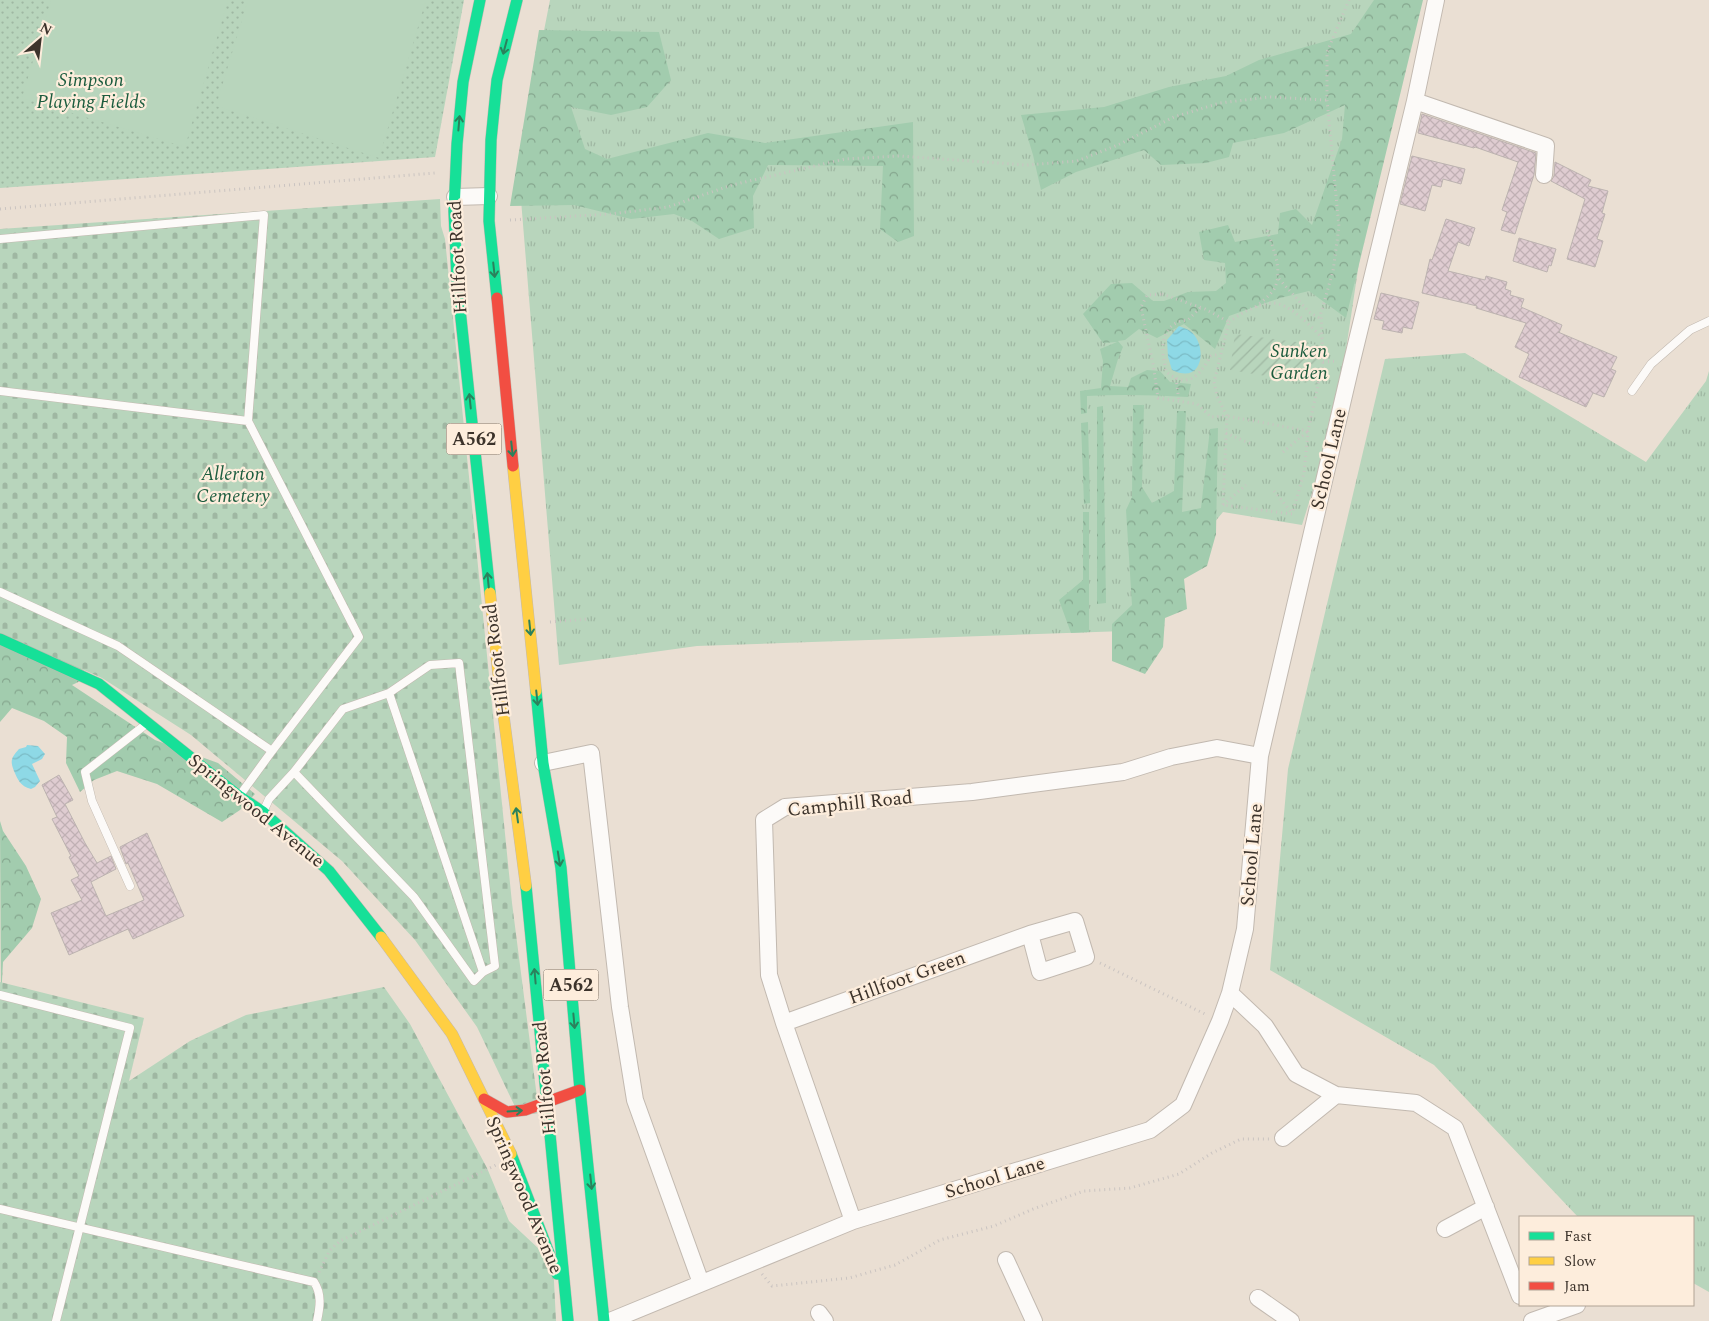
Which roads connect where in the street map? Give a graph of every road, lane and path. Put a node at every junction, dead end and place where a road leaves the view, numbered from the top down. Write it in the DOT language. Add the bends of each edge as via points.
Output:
graph roads {
  1 [pos="480,0"];
  2 [pos="517,0"];
  3 [pos="1348,0"];
  4 [pos="1436,0"];
  5 [pos="1327,100"];
  6 [pos="1415,101"];
  7 [pos="455,172"];
  8 [pos="1544,175"];
  9 [pos="489,196"];
  10 [pos="455,197"];
  11 [pos="0,209"];
  12 [pos="489,221"];
  13 [pos="1266,227"];
  14 [pos="0,239"];
  15 [pos="1278,279"];
  16 [pos="1200,307"];
  17 [pos="1255,307"];
  18 [pos="1321,319"];
  19 [pos="1709,321"];
  20 [pos="1229,322"];
  21 [pos="1323,339"];
  22 [pos="1220,354"];
  23 [pos="1176,378"];
  24 [pos="0,391"];
  25 [pos="1632,391"];
  26 [pos="1178,401"];
  27 [pos="1227,416"];
  28 [pos="248,421"];
  29 [pos="1308,431"];
  30 [pos="1226,432"];
  31 [pos="1251,444"];
  32 [pos="1283,452"];
  33 [pos="1246,485"];
  34 [pos="1274,491"];
  35 [pos="1223,505"];
  36 [pos="1292,514"];
  37 [pos="0,592"];
  38 [pos="589,619"];
  39 [pos="530,624"];
  40 [pos="0,639"];
  41 [pos="389,693"];
  42 [pos="147,724"];
  43 [pos="272,751"];
  44 [pos="1260,756"];
  45 [pos="543,763"];
  46 [pos="294,772"];
  47 [pos="239,796"];
  48 [pos="263,812"];
  49 [pos="130,886"];
  50 [pos="1030,934"];
  51 [pos="1086,957"];
  52 [pos="483,972"];
  53 [pos="1230,993"];
  54 [pos="0,995"];
  55 [pos="1220,1021"];
  56 [pos="784,1022"];
  57 [pos="580,1090"];
  58 [pos="1336,1095"];
  59 [pos="484,1099"];
  60 [pos="547,1101"];
  61 [pos="1283,1138"];
  62 [pos="513,1159"];
  63 [pos="1486,1207"];
  64 [pos="0,1209"];
  65 [pos="853,1222"];
  66 [pos="79,1228"];
  67 [pos="1445,1229"];
  68 [pos="1006,1260"];
  69 [pos="752,1262"];
  70 [pos="314,1282"];
  71 [pos="701,1283"];
  72 [pos="564,1291"];
  73 [pos="1519,1293"];
  74 [pos="1258,1298"];
  75 [pos="1524,1306"];
  76 [pos="1574,1306"];
  77 [pos="568,1320"];
  78 [pos="56,1321"];
  79 [pos="317,1321"];
  80 [pos="585,1321"];
  81 [pos="604,1321"];
  82 [pos="610,1321"];
  83 [pos="1034,1321"];
  84 [pos="1291,1321"];
  85 [pos="1531,1321"];
  7 -- 1 [label="main road, Hillfoot Road / A562, one-way" via="463,82"];
  2 -- 9 [label="main road, Hillfoot Road / A562, one-way" via="501,61 489,164"];
  3 -- 5 [label="path" via="1327,52"];
  4 -- 6 [label="street, School Lane"];
  5 -- 12 [label="path" via="1269,97 1220,103 1174,117 1077,161 1027,165 899,156 845,159 732,185 668,207"];
  5 -- 18 [label="path" via="1339,227 1333,271"];
  6 -- 8 [label="street" via="1546,146"];
  6 -- 44 [label="street, School Lane"];
  7 -- 10 [label="main road, Hillfoot Road / A562"];
  7 -- 11 [label="path"];
  9 -- 10 [label="street"];
  9 -- 12 [label="main road, Hillfoot Road / A562"];
  60 -- 10 [label="main road, Hillfoot Road / A562, one-way" via="528,899 499,681 458,290"];
  12 -- 39 [label="main road, Hillfoot Road / A562, one-way"];
  13 -- 15 [label="path" via="1277,263"];
  14 -- 28 [label="lane" via="264,215"];
  15 -- 17 [label="path" via="1272,291"];
  15 -- 18 [label="path" via="1309,312"];
  16 -- 20 [label="path"];
  16 -- 23 [label="path" via="1188,320 1181,320 1169,328 1163,338 1166,372"];
  16 -- 26 [label="path" via="1162,294 1147,295 1141,307 1158,398"];
  17 -- 20 [label="path"];
  17 -- 21 [label="path" via="1274,302 1294,311"];
  18 -- 21 [label="path"];
  19 -- 25 [label="lane" via="1690,330 1651,364"];
  20 -- 22 [label="path"];
  21 -- 29 [label="path" via="1323,362"];
  22 -- 23 [label="path" via="1211,356 1190,380"];
  22 -- 27 [label="path" via="1214,382"];
  23 -- 26 [label="path"];
  24 -- 28 [label="lane"];
  26 -- 27 [label="path" via="1197,404 1211,417"];
  27 -- 29 [label="path"];
  27 -- 30 [label="path"];
  28 -- 43 [label="lane" via="359,637"];
  29 -- 32 [label="path"];
  29 -- 36 [label="path" via="1304,473"];
  30 -- 31 [label="path"];
  30 -- 35 [label="path"];
  33 -- 35 [label="path"];
  34 -- 36 [label="path"];
  35 -- 36 [label="path"];
  37 -- 43 [label="lane" via="118,646"];
  38 -- 39 [label="path"];
  39 -- 45 [label="main road, Hillfoot Road / A562, one-way"];
  40 -- 42 [label="main road, Springwood Avenue" via="99,684"];
  41 -- 46 [label="lane" via="343,709"];
  41 -- 52 [label="lane"];
  41 -- 52 [label="lane" via="430,665 459,663 495,966"];
  42 -- 47 [label="main road, Springwood Avenue"];
  42 -- 49 [label="lane" via="85,772 92,801"];
  43 -- 47 [label="lane"];
  44 -- 53 [label="street, School Lane" via="1245,929"];
  44 -- 56 [label="street, Camphill Road" via="1217,748 1171,757 1123,772 972,792 785,807 764,820 769,975"];
  45 -- 57 [label="main road, Hillfoot Road / A562, one-way" via="561,868"];
  45 -- 71 [label="street" via="591,753 620,1007 635,1100"];
  46 -- 48 [label="lane" via="269,799"];
  46 -- 52 [label="lane" via="414,897 474,981"];
  47 -- 48 [label="main road, Springwood Avenue"];
  48 -- 59 [label="main road, Springwood Avenue" via="329,871 397,957 452,1034"];
  50 -- 51 [label="street, Hillfoot Green" via="1075,922"];
  50 -- 51 [label="street" via="1040,972"];
  50 -- 56 [label="street, Hillfoot Green"];
  51 -- 55 [label="path"];
  53 -- 55 [label="street, School Lane"];
  53 -- 58 [label="street" via="1265,1026 1296,1074"];
  54 -- 66 [label="lane" via="130,1028"];
  55 -- 65 [label="street, School Lane" via="1183,1105 1150,1130"];
  56 -- 65 [label="street, Camphill Road"];
  57 -- 60 [label="main road, Springwood Avenue"];
  57 -- 81 [label="main road, Hillfoot Road / A562, one-way"];
  58 -- 61 [label="street"];
  58 -- 63 [label="street" via="1416,1103 1456,1128"];
  59 -- 60 [label="main road, Springwood Avenue, one-way" via="507,1112 525,1110"];
  59 -- 62 [label="main road, Springwood Avenue"];
  60 -- 72 [label="main road, Hillfoot Road / A562"];
  61 -- 69 [label="path" via="1241,1140 1212,1153 1179,1174 1130,1188 1084,1191 994,1226 940,1240 895,1265 849,1278 772,1286"];
  62 -- 70 [label="path" via="487,1168 340,1241 326,1256"];
  62 -- 72 [label="main road, Springwood Avenue"];
  63 -- 67 [label="street"];
  63 -- 73 [label="street"];
  64 -- 66 [label="lane"];
  65 -- 69 [label="street, School Lane"];
  66 -- 70 [label="lane"];
  66 -- 78 [label="lane"];
  68 -- 83 [label="street"];
  69 -- 71 [label="street, School Lane"];
  70 -- 79 [label="lane" via="320,1297"];
  71 -- 82 [label="street, School Lane"];
  72 -- 77 [label="main road, Hillfoot Road / A562"];
  74 -- 84 [label="street"];
  75 -- 85 [label="street"];
  76 -- 85 [label="street"];
  77 -- 80 [label="street"];
}
